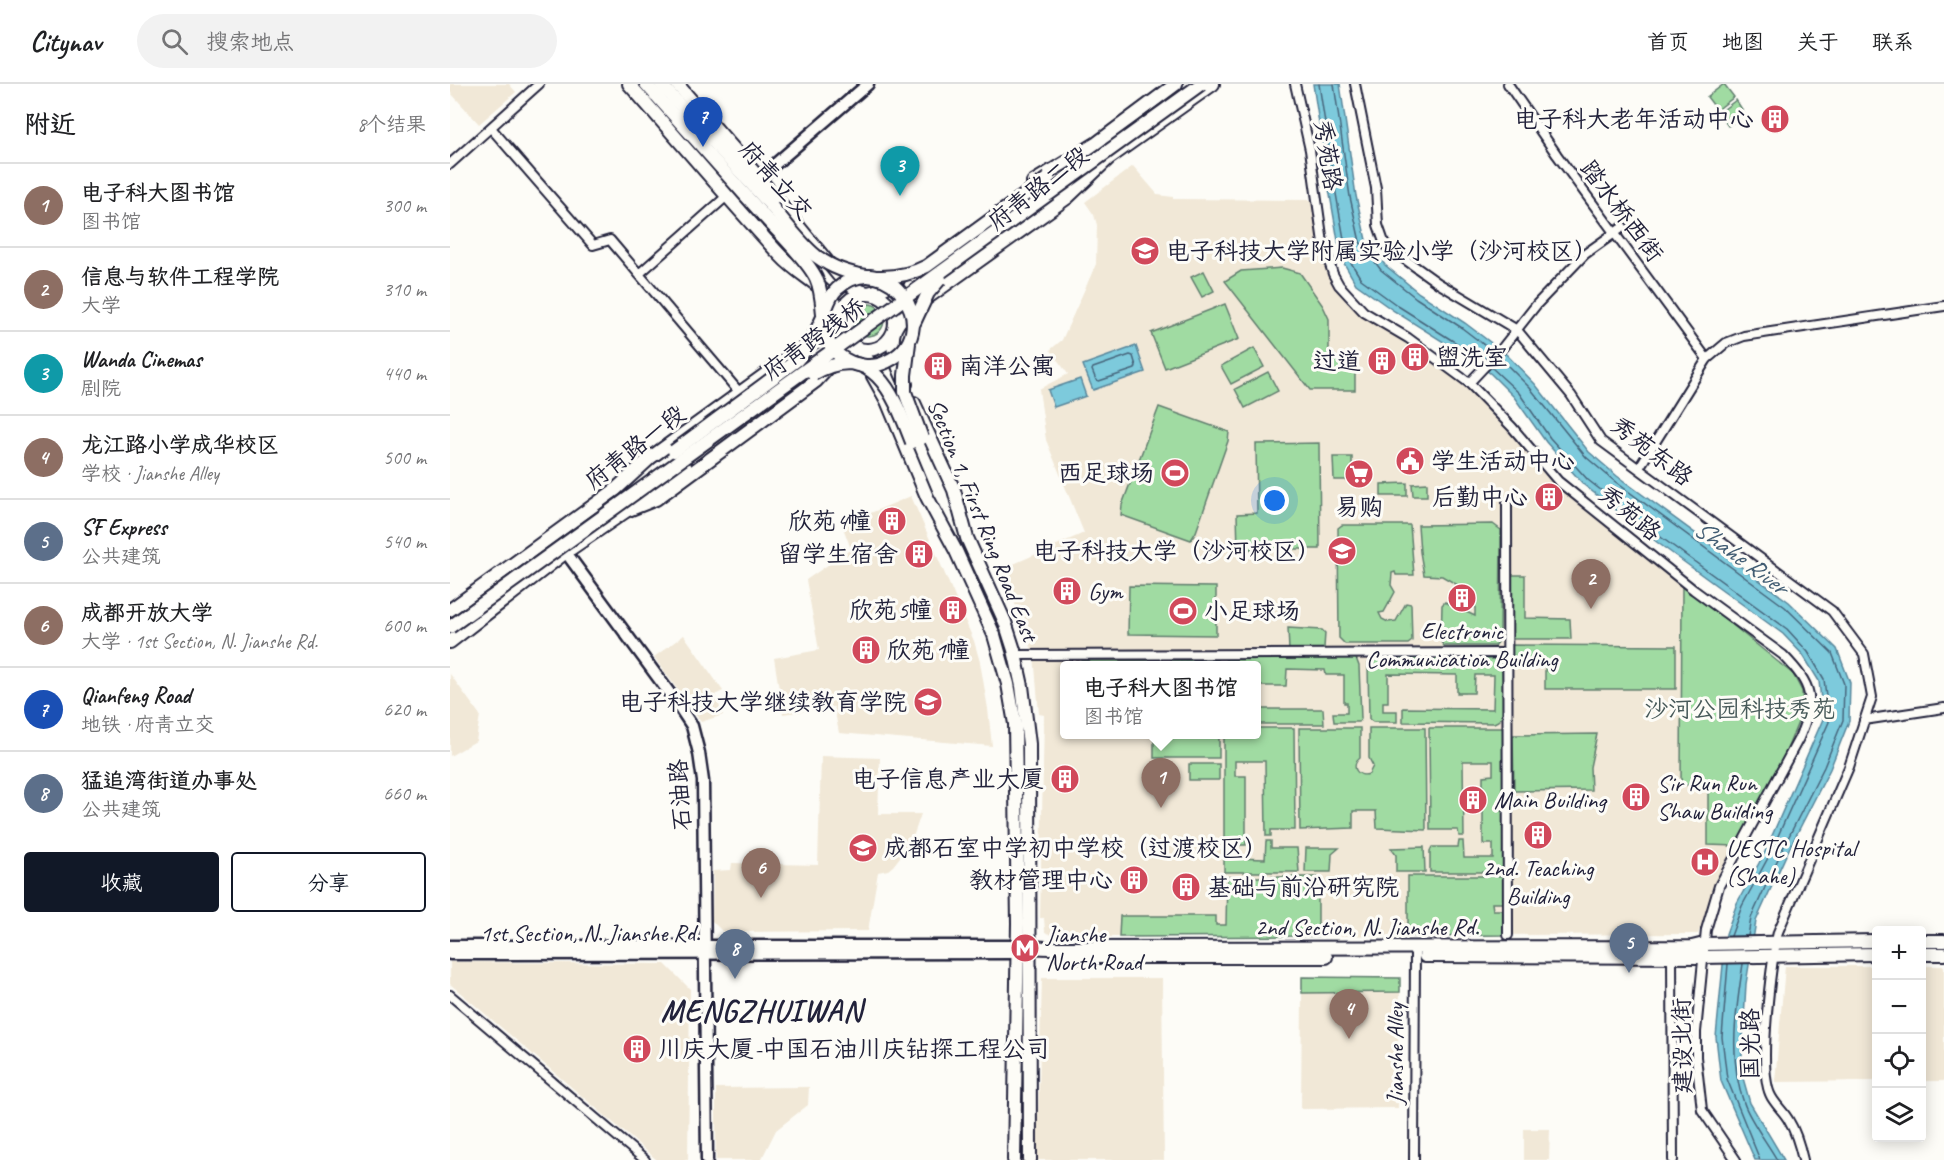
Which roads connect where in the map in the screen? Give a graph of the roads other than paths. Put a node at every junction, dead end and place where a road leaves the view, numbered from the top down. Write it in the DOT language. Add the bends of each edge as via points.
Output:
graph roads {
  1 [pos="539,84"];
  2 [pos="629,84"];
  3 [pos="646,84"];
  4 [pos="661,84"];
  5 [pos="677,84"];
  6 [pos="868,84"];
  7 [pos="1176,84"];
  8 [pos="1180,84"];
  9 [pos="1188,84"];
  10 [pos="1201,84"];
  11 [pos="1213,84"];
  12 [pos="1295,84"];
  13 [pos="1355,84"];
  14 [pos="1511,85"];
  15 [pos="1193,99"];
  16 [pos="491,128"];
  17 [pos="1096,143"];
  18 [pos="1109,158"];
  19 [pos="450,164"];
  20 [pos="759,178"];
  21 [pos="728,195"];
  22 [pos="767,211"];
  23 [pos="1623,227"];
  24 [pos="1615,233"];
  25 [pos="639,274"];
  26 [pos="877,278"];
  27 [pos="869,294"];
  28 [pos="1944,306"];
  29 [pos="840,312"];
  30 [pos="824,314"];
  31 [pos="894,330"];
  32 [pos="1516,330"];
  33 [pos="910,338"];
  34 [pos="858,348"];
  35 [pos="1707,358"];
  36 [pos="857,365"];
  37 [pos="1469,382"];
  38 [pos="740,393"];
  39 [pos="917,440"];
  40 [pos="1639,468"];
  41 [pos="615,490"];
  42 [pos="1507,503"];
  43 [pos="626,511"];
  44 [pos="553,535"];
  45 [pos="967,538"];
  46 [pos="956,551"];
  47 [pos="566,552"];
  48 [pos="450,610"];
  49 [pos="450,620"];
  50 [pos="450,627"];
  51 [pos="450,642"];
  52 [pos="1507,653"];
  53 [pos="1016,655"];
  54 [pos="1944,708"];
  55 [pos="1864,720"];
  56 [pos="1023,905"];
  57 [pos="1508,935"];
  58 [pos="1926,941"];
  59 [pos="1944,941"];
  60 [pos="1872,942"];
  61 [pos="450,946"];
  62 [pos="1775,949"];
  63 [pos="1710,950"];
  64 [pos="705,951"];
  65 [pos="1023,951"];
  66 [pos="1415,952"];
  67 [pos="1671,952"];
  68 [pos="450,954"];
  69 [pos="1872,954"];
  70 [pos="1926,954"];
  71 [pos="1944,954"];
  72 [pos="450,995"];
  73 [pos="645,1160"];
  74 [pos="707,1160"];
  75 [pos="1014,1160"];
  76 [pos="1030,1160"];
  77 [pos="1414,1160"];
  78 [pos="1673,1160"];
  79 [pos="1736,1160"];
  80 [pos="1803,1160"];
  1 -- 16 [label="street"];
  2 -- 21 [label="main road"];
  3 -- 22 [label="main road, 府青立交"];
  4 -- 22 [label="main road, 府青立交"];
  5 -- 20 [label="main road"];
  6 -- 20 [label="street"];
  7 -- 17 [label="main road, 府青路二段"];
  8 -- 15 [label="street"];
  9 -- 49 [label="main road, 府青跨线桥, bridge"];
  10 -- 50 [label="main road, 府青跨线桥, bridge"];
  11 -- 15 [label="main road, 府青路二段"];
  12 -- 37 [label="street, 秀苑路" via="1310,150 1323,243 1339,285 1364,312"];
  13 -- 32 [label="street, 秀苑东路" via="1376,188 1378,225 1386,245 1438,283"];
  14 -- 24 [label="street, 踏水桥西街"];
  15 -- 18 [label="main road, 府青路二段"];
  16 -- 19 [label="street"];
  16 -- 25 [label="street" via="593,245 610,240"];
  17 -- 26 [label="main road, 府青立交, bridge" via="927,266 914,273"];
  17 -- 27 [label="main road, 府青路二段" via="1044,174 901,278"];
  18 -- 31 [label="main road, 府青路二段" via="1068,196 917,304"];
  18 -- 33 [label="main road, bridge" via="942,278 928,293"];
  20 -- 27 [label="main road" via="839,276 855,290"];
  21 -- 25 [label="street"];
  21 -- 29 [label="main road" via="782,258 825,290"];
  22 -- 26 [label="main road, 府青立交, bridge" via="828,264"];
  22 -- 30 [label="main road, 府青立交, bridge" via="816,278"];
  23 -- 24 [label="street"];
  24 -- 32 [label="street" via="1585,254"];
  24 -- 35 [label="street, 踏水桥西街"];
  25 -- 38 [label="street"];
  26 -- 30 [label="main road, 府青立交, bridge" via="862,277 837,289"];
  26 -- 33 [label="main road, 府青立交, bridge" via="889,282 908,300 913,325"];
  27 -- 29 [label="main road" via="851,298"];
  27 -- 31 [label="main road" via="890,306"];
  28 -- 35 [label="street" via="1744,336 1726,343"];
  29 -- 34 [label="main road" via="844,338"];
  29 -- 38 [label="main road, 府青路一段" via="817,340"];
  30 -- 36 [label="main road, 府青立交, bridge" via="825,334 835,351"];
  30 -- 41 [label="main road, 府青立交, bridge" via="797,360 635,480"];
  31 -- 34 [label="main road" via="890,338 875,348"];
  31 -- 45 [label="main road, Section 1, First Ring Road East" via="896,362 954,490"];
  32 -- 37 [label="street"];
  32 -- 40 [label="street, 秀苑东路" via="1571,395 1600,441"];
  33 -- 36 [label="main road, bridge" via="894,358 877,365"];
  33 -- 39 [label="main road, bridge" via="905,392"];
  34 -- 43 [label="main road, 府青路一段" via="843,352 816,381 656,499"];
  34 -- 46 [label="main road, Section 1, First Ring Road East" via="867,359 927,497"];
  35 -- 40 [label="street"];
  36 -- 39 [label="main road, 府青立交, bridge" via="878,375"];
  36 -- 43 [label="main road, 府青路一段, bridge" via="826,366 807,377"];
  37 -- 63 [label="street, 秀苑路" via="1558,481 1694,590 1783,655 1796,668 1809,692 1809,714 1799,738 1719,886 1708,920"];
  38 -- 41 [label="main road, 府青路一段" via="650,459"];
  39 -- 45 [label="main road"];
  39 -- 46 [label="main road, 府青立交"];
  40 -- 55 [label="street, 秀苑东路" via="1832,611 1864,654 1872,697"];
  41 -- 44 [label="main road, 府青路一段"];
  42 -- 52 [label="street"];
  43 -- 47 [label="main road, 府青路一段"];
  44 -- 47 [label="street, 石油路"];
  44 -- 48 [label="main road, 府青路一段"];
  45 -- 53 [label="main road, Section 1, First Ring Road East"];
  46 -- 56 [label="main road, Section 1, First Ring Road East" via="994,635 1008,684 1015,724"];
  47 -- 51 [label="main road, 府青路一段"];
  47 -- 64 [label="street, 石油路" via="692,726 704,781"];
  52 -- 53 [label="street"];
  52 -- 57 [label="street"];
  53 -- 56 [label="main road, Section 1, First Ring Road East" via="1029,744"];
  54 -- 55 [label="street"];
  55 -- 62 [label="street, 秀苑东路" via="1849,767 1778,932"];
  56 -- 65 [label="main road, Section 1, First Ring Road East"];
  58 -- 59 [label="main road"];
  60 -- 62 [label="main road"];
  61 -- 64 [label="street, 1st Section, N. Jianshe Rd."];
  62 -- 63 [label="main road, 2nd Section, N. Jianshe Rd."];
  62 -- 69 [label="main road"];
  62 -- 80 [label="street, 国光路" via="1765,1078 1771,1096 1789,1120"];
  63 -- 67 [label="main road, 2nd Section, N. Jianshe Rd." via="1692,947"];
  63 -- 79 [label="street, 建设北街" via="1696,1032 1702,1110"];
  64 -- 65 [label="street, 1st Section, N. Jianshe Rd."];
  64 -- 68 [label="street, 1st Section, N. Jianshe Rd."];
  64 -- 74 [label="street, 石油路"];
  65 -- 66 [label="main road, 2nd Section, N. Jianshe Rd."];
  65 -- 75 [label="main road, Section 1, First Ring Road East"];
  65 -- 76 [label="main road, Section 1, First Ring Road East"];
  66 -- 67 [label="main road, 2nd Section, N. Jianshe Rd."];
  66 -- 77 [label="street, Jianshe Alley"];
  67 -- 78 [label="street"];
  70 -- 71 [label="main road"];
  72 -- 73 [label="street"];
}
